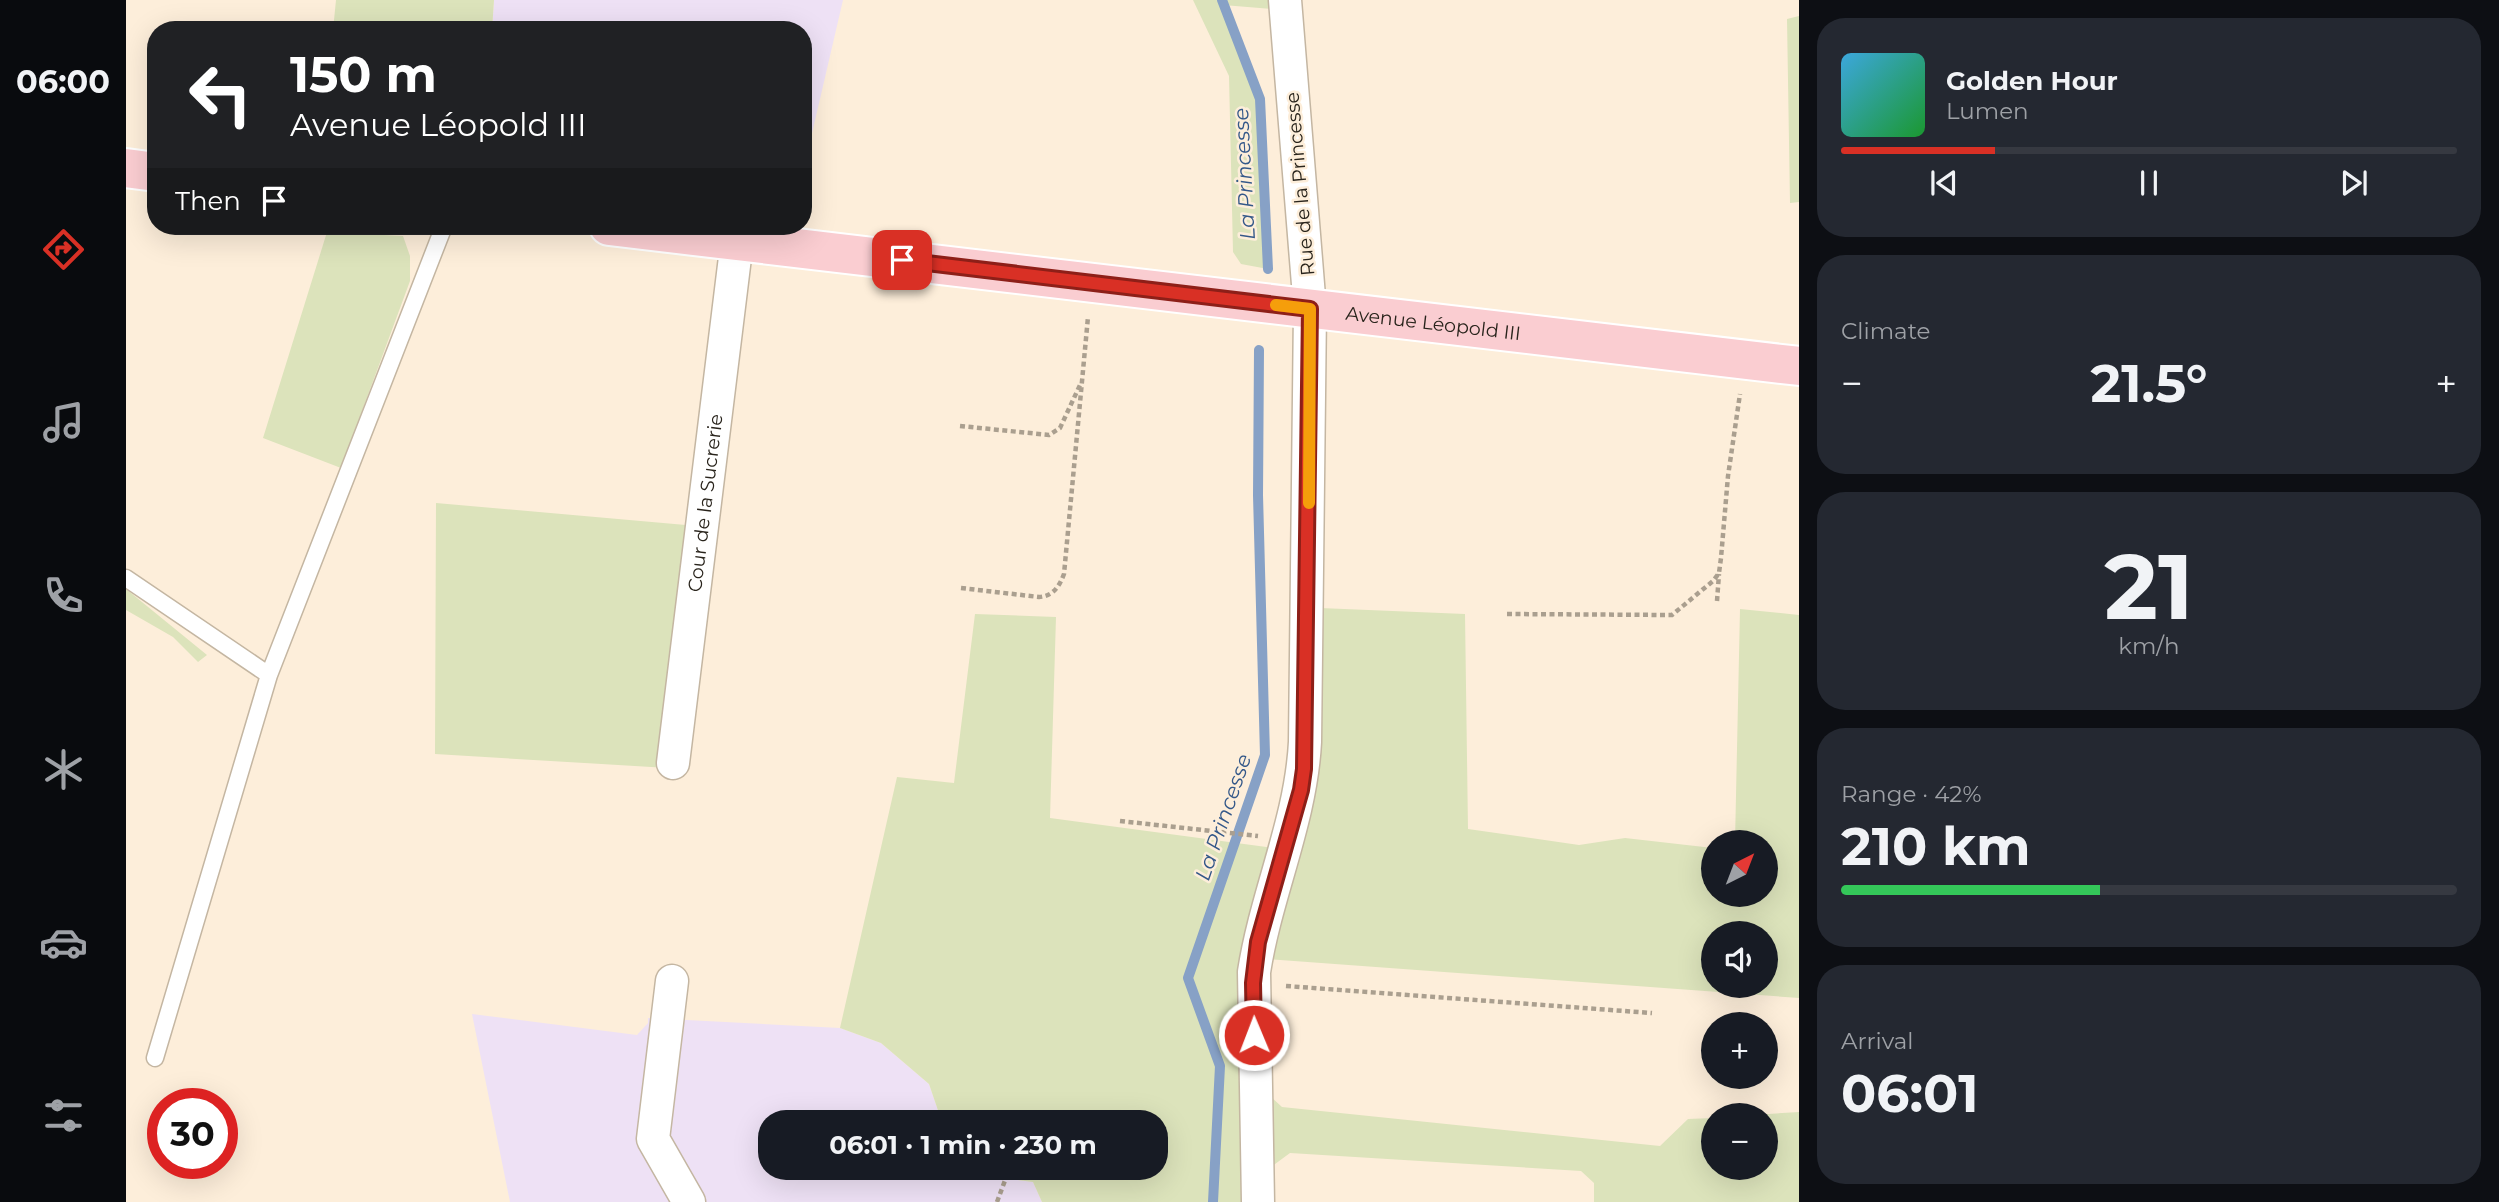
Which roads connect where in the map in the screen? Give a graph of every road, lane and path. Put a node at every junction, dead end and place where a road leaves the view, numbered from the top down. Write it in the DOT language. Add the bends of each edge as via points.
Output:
graph roads {
  1 [pos="1285,0"];
  2 [pos="126,168"];
  3 [pos="147,171"];
  4 [pos="440,235"];
  5 [pos="686,235"];
  6 [pos="737,241"];
  7 [pos="1091,282"];
  8 [pos="1310,309"];
  9 [pos="1745,359"];
  10 [pos="1799,366"];
  11 [pos="1082,378"];
  12 [pos="960,426"];
  13 [pos="1719,573"];
  14 [pos="126,578"];
  15 [pos="961,588"];
  16 [pos="1717,601"];
  17 [pos="1507,614"];
  18 [pos="269,675"];
  19 [pos="673,763"];
  20 [pos="1120,821"];
  21 [pos="1254,835"];
  22 [pos="673,981"];
  23 [pos="1253,983"];
  24 [pos="1652,1013"];
  25 [pos="155,1058"];
  26 [pos="1005,1180"];
  27 [pos="689,1202"];
  28 [pos="997,1202"];
  29 [pos="1258,1202"];
  1 -- 8 [label="street, Rue de la Princesse"];
  2 -- 3 [label="main road"];
  4 -- 18 [label="lane"];
  5 -- 6 [label="main road, Avenue Léopold III"];
  6 -- 7 [label="main road, Avenue Léopold III"];
  6 -- 19 [label="street, Cour de la Sucrerie"];
  7 -- 8 [label="main road, Avenue Léopold III"];
  7 -- 11 [label="path"];
  8 -- 9 [label="main road, Avenue Léopold III"];
  8 -- 23 [label="street, Rue de la Princesse" via="1304,769 1258,942"];
  9 -- 10 [label="main road, Avenue Léopold III"];
  9 -- 13 [label="path"];
  11 -- 12 [label="path" via="1060,428 1049,435"];
  11 -- 15 [label="path" via="1060,585 1047,596 1028,597"];
  13 -- 16 [label="path"];
  13 -- 17 [label="path" via="1672,615"];
  14 -- 18 [label="lane"];
  18 -- 25 [label="lane"];
  20 -- 21 [label="path"];
  22 -- 27 [label="street" via="653,1139"];
  23 -- 24 [label="path"];
  23 -- 29 [label="street, Rue de la Princesse"];
  26 -- 28 [label="path"];
}
